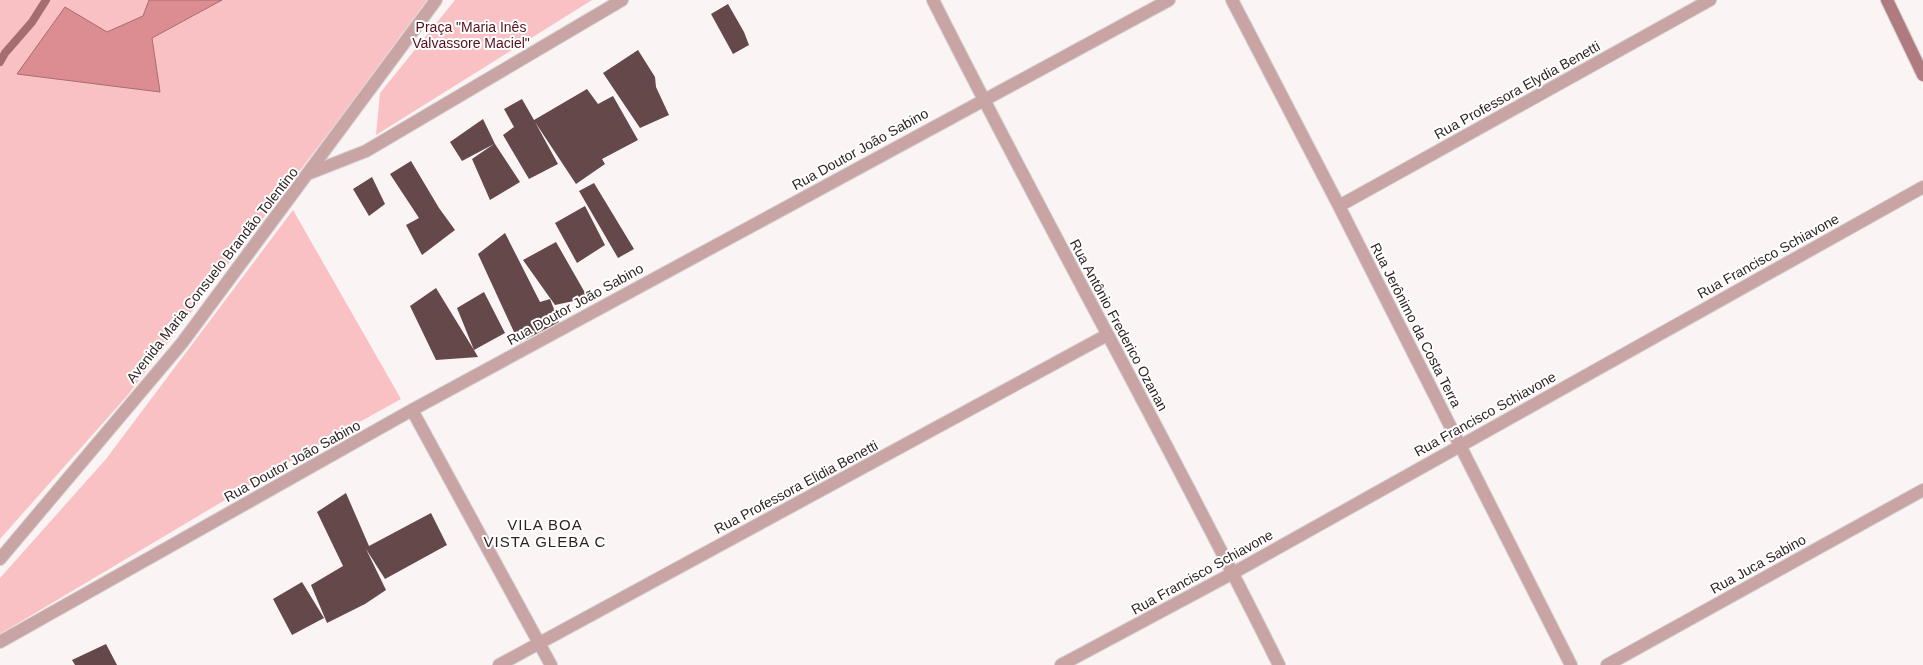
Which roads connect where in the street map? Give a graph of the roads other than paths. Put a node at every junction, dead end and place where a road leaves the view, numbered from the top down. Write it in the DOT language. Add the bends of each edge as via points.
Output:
graph roads {
  1 [pos="436,0"];
  2 [pos="622,0"];
  3 [pos="933,0"];
  4 [pos="1169,0"];
  5 [pos="1232,0"];
  6 [pos="1710,0"];
  7 [pos="1887,0"];
  8 [pos="1923,75"];
  9 [pos="983,100"];
  10 [pos="310,173"];
  11 [pos="1923,187"];
  12 [pos="1339,206"];
  13 [pos="1108,335"];
  14 [pos="412,410"];
  15 [pos="1460,445"];
  16 [pos="1923,490"];
  17 [pos="0,559"];
  18 [pos="1233,573"];
  19 [pos="0,642"];
  20 [pos="539,643"];
  21 [pos="499,665"];
  22 [pos="551,665"];
  23 [pos="1060,665"];
  24 [pos="1279,665"];
  25 [pos="1571,665"];
  26 [pos="1607,665"];
  1 -- 10 [label="street, Avenida Maria Consuelo Brandão Tolentino"];
  2 -- 10 [label="street" via="366,150"];
  3 -- 9 [label="street, Rua Antônio Frederico Ozanan"];
  4 -- 9 [label="street, Rua Doutor João Sabino"];
  5 -- 12 [label="street, Rua Jerônimo da Costa Terra"];
  6 -- 12 [label="street, Rua Professora Elydia Benetti"];
  7 -- 8 [label="street"];
  9 -- 13 [label="street, Rua Antônio Frederico Ozanan"];
  9 -- 14 [label="street, Rua Doutor João Sabino"];
  10 -- 17 [label="street, Avenida Maria Consuelo Brandão Tolentino" via="182,343"];
  11 -- 15 [label="street, Rua Francisco Schiavone"];
  12 -- 15 [label="street, Rua Jerônimo da Costa Terra"];
  13 -- 18 [label="street, Rua Antônio Frederico Ozanan"];
  13 -- 20 [label="street, Rua Professora Elidia Benetti"];
  14 -- 19 [label="street, Rua Doutor João Sabino"];
  14 -- 20 [label="street"];
  15 -- 18 [label="street, Rua Francisco Schiavone"];
  15 -- 25 [label="street, Rua Jerônimo da Costa Terra"];
  16 -- 26 [label="street, Rua Juca Sabino"];
  18 -- 23 [label="street, Rua Francisco Schiavone"];
  18 -- 24 [label="street, Rua Antônio Frederico Ozanan"];
  20 -- 21 [label="street, Rua Professora Elidia Benetti"];
  20 -- 22 [label="street"];
}
